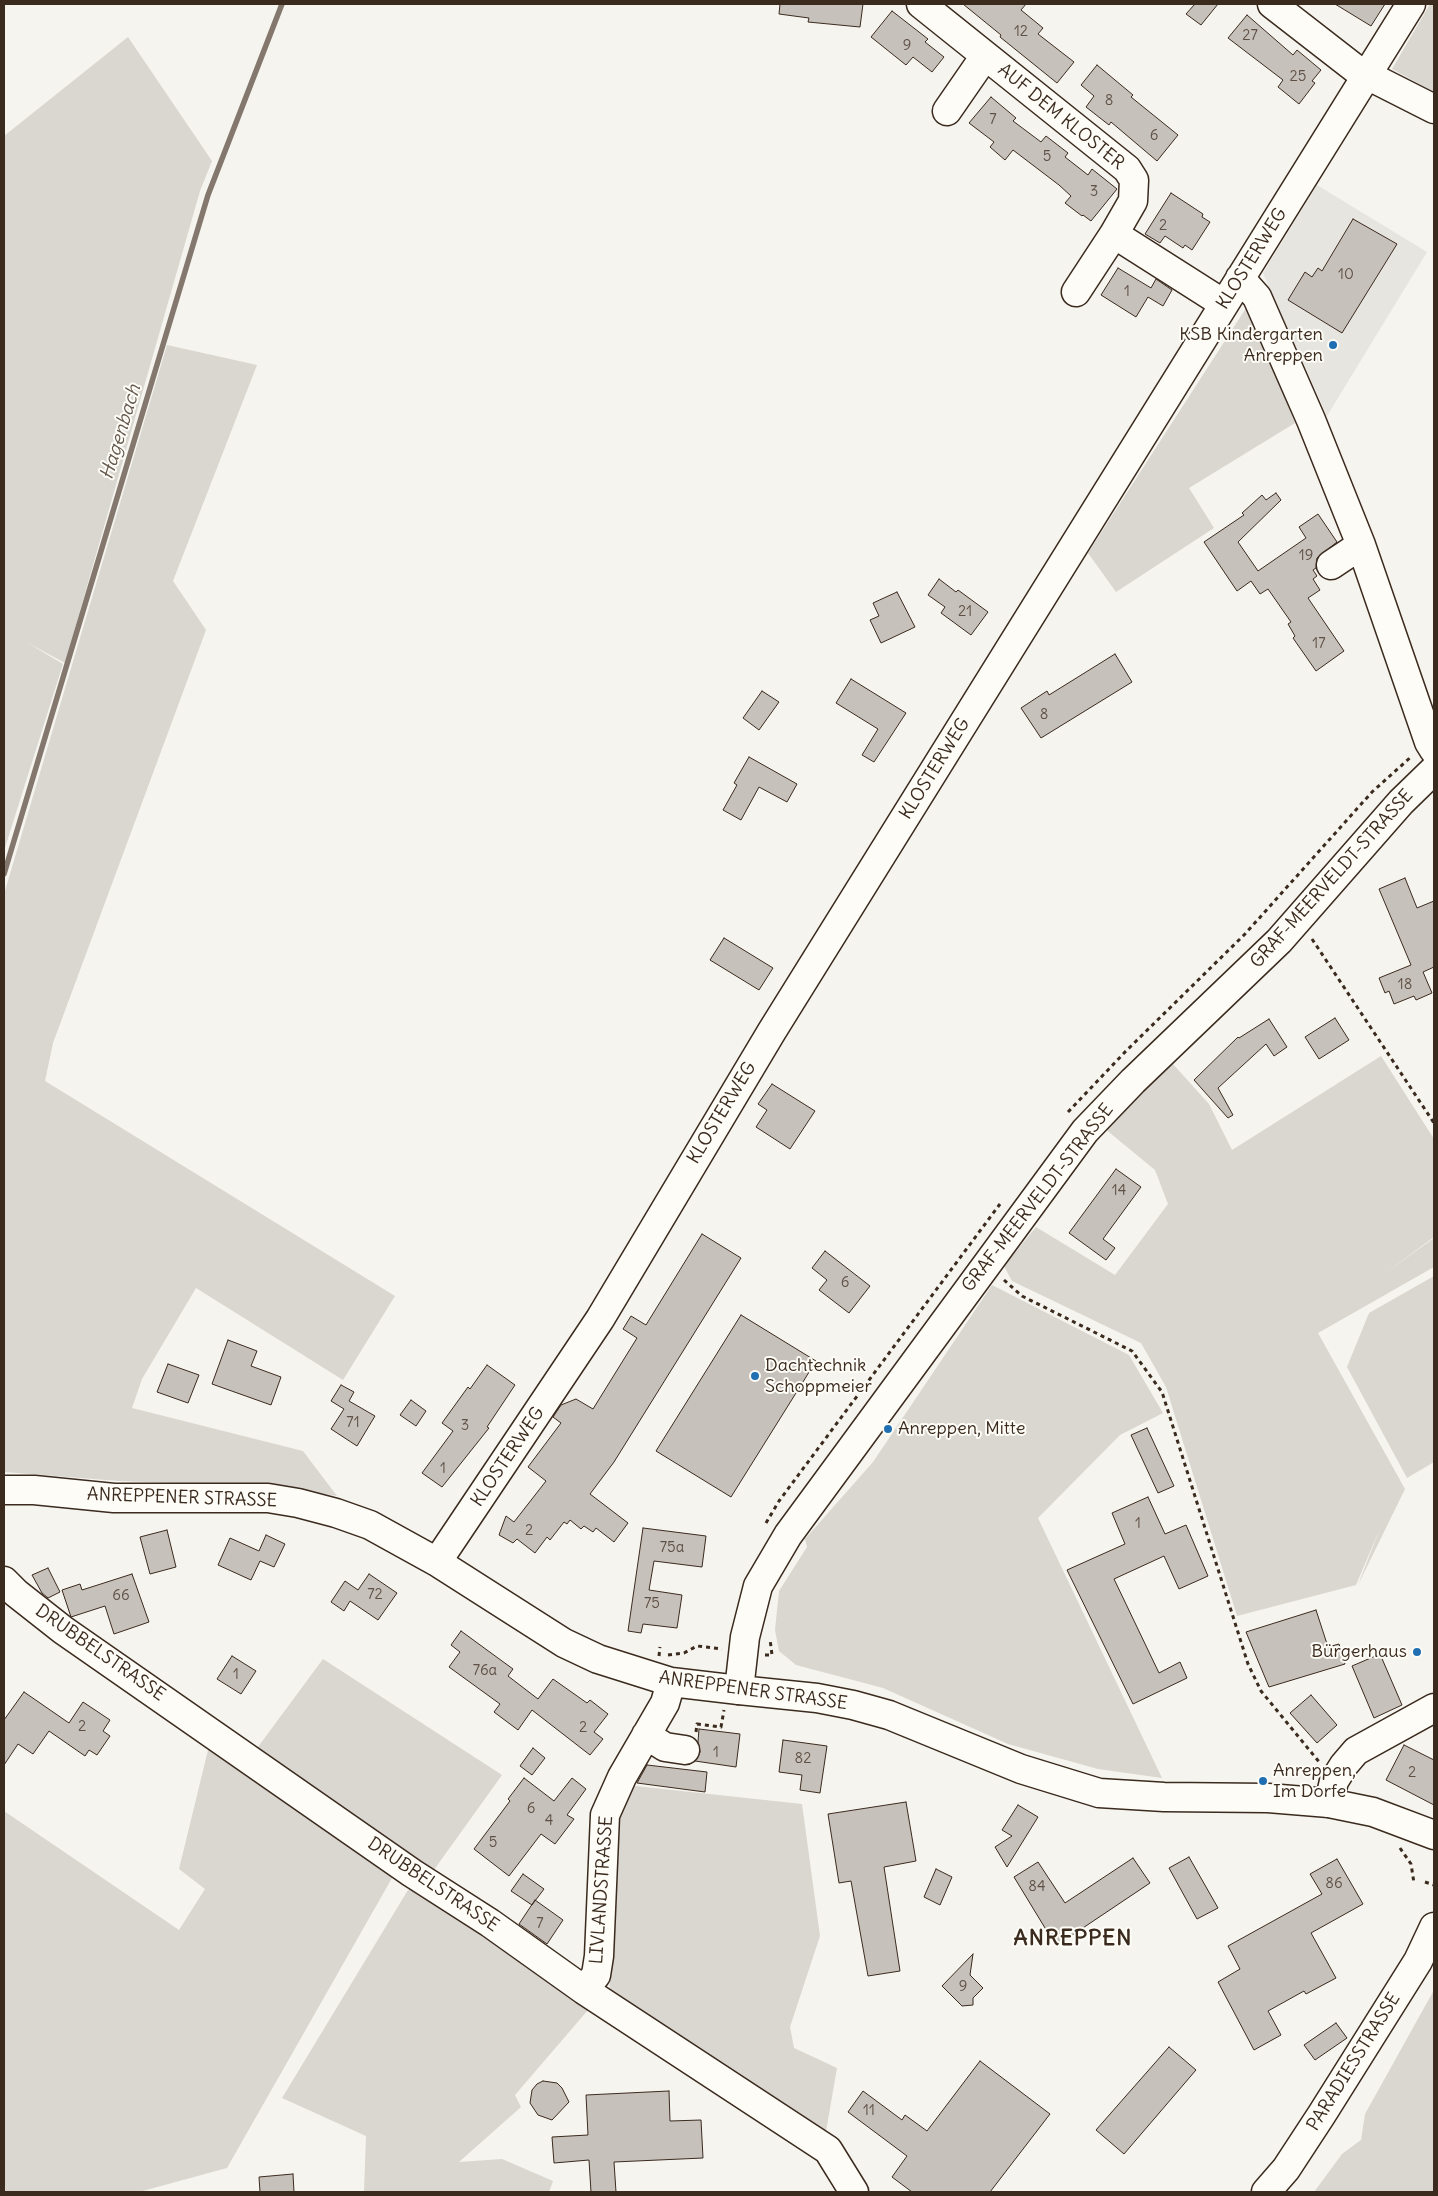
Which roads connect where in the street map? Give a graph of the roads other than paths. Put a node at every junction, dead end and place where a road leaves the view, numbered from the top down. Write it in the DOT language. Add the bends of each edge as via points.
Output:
graph roads {
  1 [pos="921,4"];
  2 [pos="1272,4"];
  3 [pos="1411,4"];
  4 [pos="985,56"];
  5 [pos="1368,74"];
  6 [pos="1434,109"];
  7 [pos="947,111"];
  8 [pos="1114,234"];
  9 [pos="1240,278"];
  10 [pos="1076,292"];
  11 [pos="1224,304"];
  12 [pos="1361,545"];
  13 [pos="1331,565"];
  14 [pos="1434,750"];
  15 [pos="1434,770"];
  16 [pos="4,1490"];
  17 [pos="437,1562"];
  18 [pos="4,1581"];
  19 [pos="671,1682"];
  20 [pos="732,1696"];
  21 [pos="1434,1708"];
  22 [pos="646,1735"];
  23 [pos="685,1750"];
  24 [pos="1332,1792"];
  25 [pos="1434,1835"];
  26 [pos="1434,1927"];
  27 [pos="584,1990"];
  28 [pos="854,2192"];
  29 [pos="1266,2192"];
  1 -- 4 [label="street, AUF DEM KLOSTER"];
  2 -- 5 [label="street" via="1357,70"];
  3 -- 5 [label="street, KLOSTERWEG"];
  4 -- 7 [label="street, AUF DEM KLOSTER"];
  4 -- 8 [label="street, AUF DEM KLOSTER" via="1131,174 1134,180 1133,201"];
  5 -- 6 [label="street"];
  5 -- 9 [label="street, KLOSTERWEG"];
  8 -- 10 [label="street, AUF DEM KLOSTER"];
  8 -- 11 [label="street"];
  9 -- 11 [label="street, KLOSTERWEG"];
  9 -- 12 [label="street" via="1257,297"];
  11 -- 17 [label="street, KLOSTERWEG" via="772,1031 600,1319"];
  12 -- 13 [label="street"];
  12 -- 14 [label="street"];
  15 -- 20 [label="street, GRAF-MEERVELDT-STRASSE" via="1401,802 1298,921 1086,1131 784,1542 758,1586"];
  16 -- 17 [label="street, ANREPPENER STRASSE" via="114,1498 259,1498 290,1502 370,1525"];
  17 -- 19 [label="street, ANREPPENER STRASSE" via="581,1652"];
  18 -- 27 [label="street, DRUBBELSTRASSE" via="63,1630"];
  19 -- 20 [label="street, ANREPPENER STRASSE"];
  19 -- 22 [label="street, LIVLANDSTRASSE" via="665,1703"];
  20 -- 24 [label="street, ANREPPENER STRASSE" via="817,1698 853,1705 889,1715 1021,1769 1099,1793 1268,1798"];
  21 -- 24 [label="street" via="1356,1752 1344,1765"];
  22 -- 23 [label="street" via="665,1747"];
  22 -- 27 [label="street, LIVLANDSTRASSE" via="605,1815 599,1956 596,1974"];
  24 -- 25 [label="street, ANREPPENER STRASSE" via="1373,1812"];
  26 -- 29 [label="street, PARADIESSTRASSE" via="1418,1961 1322,2114 1286,2169"];
  27 -- 28 [label="street, DRUBBELSTRASSE" via="828,2150"];
}
